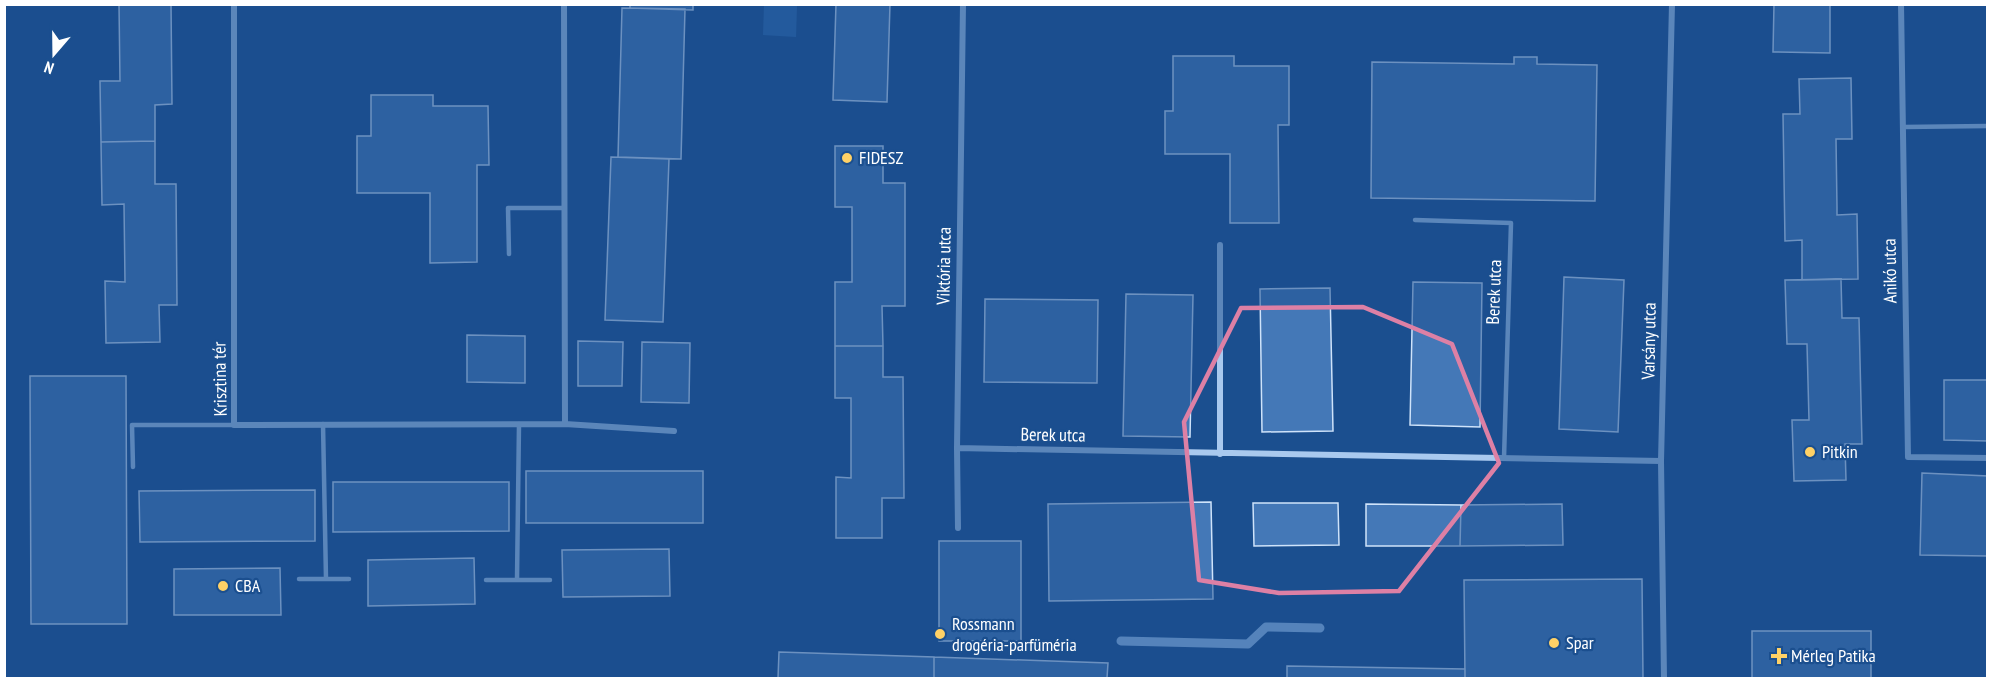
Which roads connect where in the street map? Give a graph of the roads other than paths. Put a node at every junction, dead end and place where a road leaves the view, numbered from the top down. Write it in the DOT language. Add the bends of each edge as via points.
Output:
graph roads {
  1 [pos="234,4"];
  2 [pos="564,4"];
  3 [pos="963,4"];
  4 [pos="1672,4"];
  5 [pos="1901,4"];
  6 [pos="1988,126"];
  7 [pos="1903,127"];
  8 [pos="564,208"];
  9 [pos="1415,220"];
  10 [pos="1220,245"];
  11 [pos="509,254"];
  12 [pos="234,424"];
  13 [pos="323,424"];
  14 [pos="519,424"];
  15 [pos="565,424"];
  16 [pos="674,431"];
  17 [pos="957,448"];
  18 [pos="1220,454"];
  19 [pos="1504,458"];
  20 [pos="1988,458"];
  21 [pos="1661,461"];
  22 [pos="133,467"];
  23 [pos="958,528"];
  24 [pos="299,579"];
  25 [pos="326,579"];
  26 [pos="350,579"];
  27 [pos="486,580"];
  28 [pos="517,580"];
  29 [pos="550,580"];
  30 [pos="1664,678"];
  1 -- 12 [label="street, Krisztina tér"];
  2 -- 8 [label="street"];
  3 -- 17 [label="street, Viktória utca"];
  4 -- 21 [label="street, Varsány utca"];
  5 -- 7 [label="street, Anikó utca"];
  6 -- 7 [label="lane"];
  7 -- 20 [label="street, Anikó utca" via="1908,457"];
  8 -- 11 [label="lane" via="508,208"];
  8 -- 15 [label="street"];
  9 -- 19 [label="lane, Berek utca" via="1511,223"];
  10 -- 18 [label="street"];
  12 -- 13 [label="street, Krisztina tér"];
  12 -- 22 [label="lane" via="132,425"];
  13 -- 14 [label="street, Krisztina tér"];
  13 -- 25 [label="lane"];
  14 -- 15 [label="street, Krisztina tér"];
  14 -- 28 [label="lane"];
  15 -- 16 [label="street, Krisztina tér"];
  17 -- 18 [label="street, Berek utca"];
  17 -- 23 [label="street, Viktória utca"];
  18 -- 19 [label="street, Berek utca"];
  19 -- 21 [label="street, Berek utca"];
  21 -- 30 [label="street, Varsány utca"];
  24 -- 25 [label="lane"];
  25 -- 26 [label="lane"];
  27 -- 28 [label="lane"];
  28 -- 29 [label="lane"];
}
